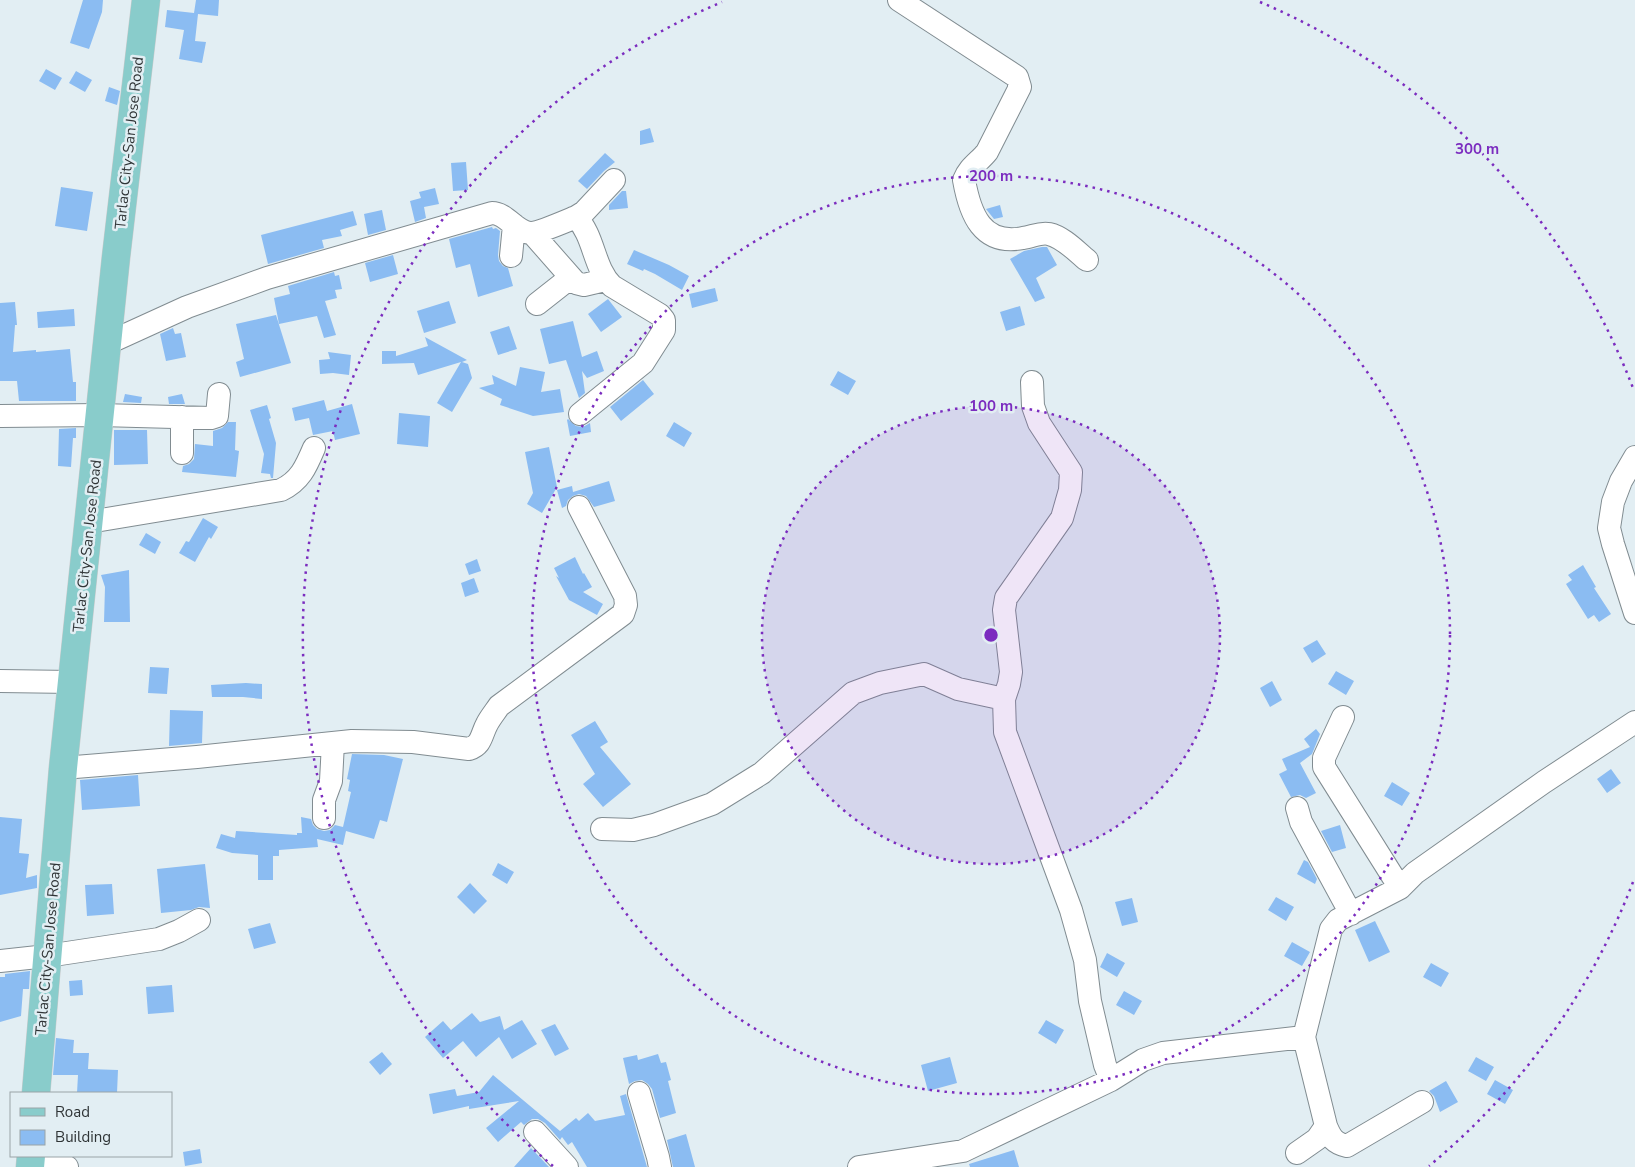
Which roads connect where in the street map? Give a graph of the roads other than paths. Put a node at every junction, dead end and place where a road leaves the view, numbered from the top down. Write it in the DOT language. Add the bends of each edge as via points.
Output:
graph roads {
  1 [pos="146,0"];
  2 [pos="899,0"];
  3 [pos="614,180"];
  4 [pos="576,217"];
  5 [pos="523,229"];
  6 [pos="511,256"];
  7 [pos="1087,260"];
  8 [pos="570,278"];
  9 [pos="605,280"];
  10 [pos="537,304"];
  11 [pos="108,343"];
  12 [pos="1032,382"];
  13 [pos="219,394"];
  14 [pos="580,414"];
  15 [pos="0,416"];
  16 [pos="100,416"];
  17 [pos="182,418"];
  18 [pos="314,448"];
  19 [pos="182,453"];
  20 [pos="1635,457"];
  21 [pos="579,507"];
  22 [pos="89,522"];
  23 [pos="1635,612"];
  24 [pos="0,682"];
  25 [pos="72,682"];
  26 [pos="1004,699"];
  27 [pos="1343,717"];
  28 [pos="1635,722"];
  29 [pos="332,743"];
  30 [pos="62,768"];
  31 [pos="1297,808"];
  32 [pos="324,818"];
  33 [pos="602,829"];
  34 [pos="1400,888"];
  35 [pos="1351,914"];
  36 [pos="199,920"];
  37 [pos="47,956"];
  38 [pos="0,962"];
  39 [pos="1304,1037"];
  40 [pos="1111,1080"];
  41 [pos="36,1092"];
  42 [pos="639,1093"];
  43 [pos="1422,1102"];
  44 [pos="1326,1126"];
  45 [pos="535,1132"];
  46 [pos="1297,1153"];
  47 [pos="46,1157"];
  48 [pos="888,1165"];
  49 [pos="67,1167"];
  50 [pos="567,1167"];
  51 [pos="660,1167"];
  52 [pos="859,1167"];
  1 -- 11 [label="main road, Tarlac City-San Jose Road"];
  2 -- 7 [label="street" via="1018,77 1020,82 987,152 970,168 964,180 976,220 984,231 1008,240 1049,234"];
  3 -- 4 [label="street"];
  4 -- 5 [label="street"];
  4 -- 9 [label="street" via="586,230"];
  5 -- 6 [label="street"];
  5 -- 8 [label="street"];
  5 -- 11 [label="street" via="492,213 277,275 187,307"];
  8 -- 9 [label="street" via="580,285"];
  8 -- 10 [label="street"];
  9 -- 14 [label="street" via="660,315 664,320 664,330 643,363"];
  11 -- 16 [label="main road, Tarlac City-San Jose Road"];
  12 -- 26 [label="street" via="1033,406 1039,423 1070,472 1070,490 1062,518 1006,598 1004,610 1010,672"];
  13 -- 17 [label="street" via="217,416"];
  15 -- 16 [label="street"];
  16 -- 17 [label="street"];
  16 -- 22 [label="main road, Tarlac City-San Jose Road"];
  17 -- 19 [label="street"];
  18 -- 22 [label="street" via="301,475 292,485 281,490"];
  20 -- 23 [label="street" via="1613,502 1609,528"];
  21 -- 29 [label="street" via="625,596 623,614 499,706 475,747 412,742"];
  22 -- 25 [label="main road, Tarlac City-San Jose Road"];
  24 -- 25 [label="street"];
  25 -- 30 [label="main road, Tarlac City-San Jose Road"];
  26 -- 33 [label="street" via="958,689 924,674 880,683 852,693 762,773 712,804 633,830"];
  26 -- 40 [label="street" via="1004,732 1071,910"];
  27 -- 34 [label="street" via="1324,758 1324,767"];
  28 -- 34 [label="street" via="1528,793 1415,873"];
  29 -- 30 [label="street"];
  29 -- 32 [label="street" via="331,781 324,800"];
  30 -- 37 [label="main road, Tarlac City-San Jose Road"];
  31 -- 35 [label="street" via="1301,822"];
  34 -- 35 [label="street"];
  35 -- 39 [label="street" via="1338,920 1331,929"];
  36 -- 37 [label="street" via="159,939"];
  37 -- 38 [label="street"];
  37 -- 41 [label="main road, Tarlac City-San Jose Road"];
  39 -- 40 [label="street" via="1163,1053 1143,1060"];
  39 -- 44 [label="street"];
  40 -- 48 [label="street" via="963,1151"];
  42 -- 51 [label="street"];
  43 -- 44 [label="street" via="1347,1146 1330,1136"];
  44 -- 46 [label="street" via="1317,1139"];
  45 -- 50 [label="street"];
  47 -- 49 [label="street"];
  48 -- 52 [label="street"];
}
